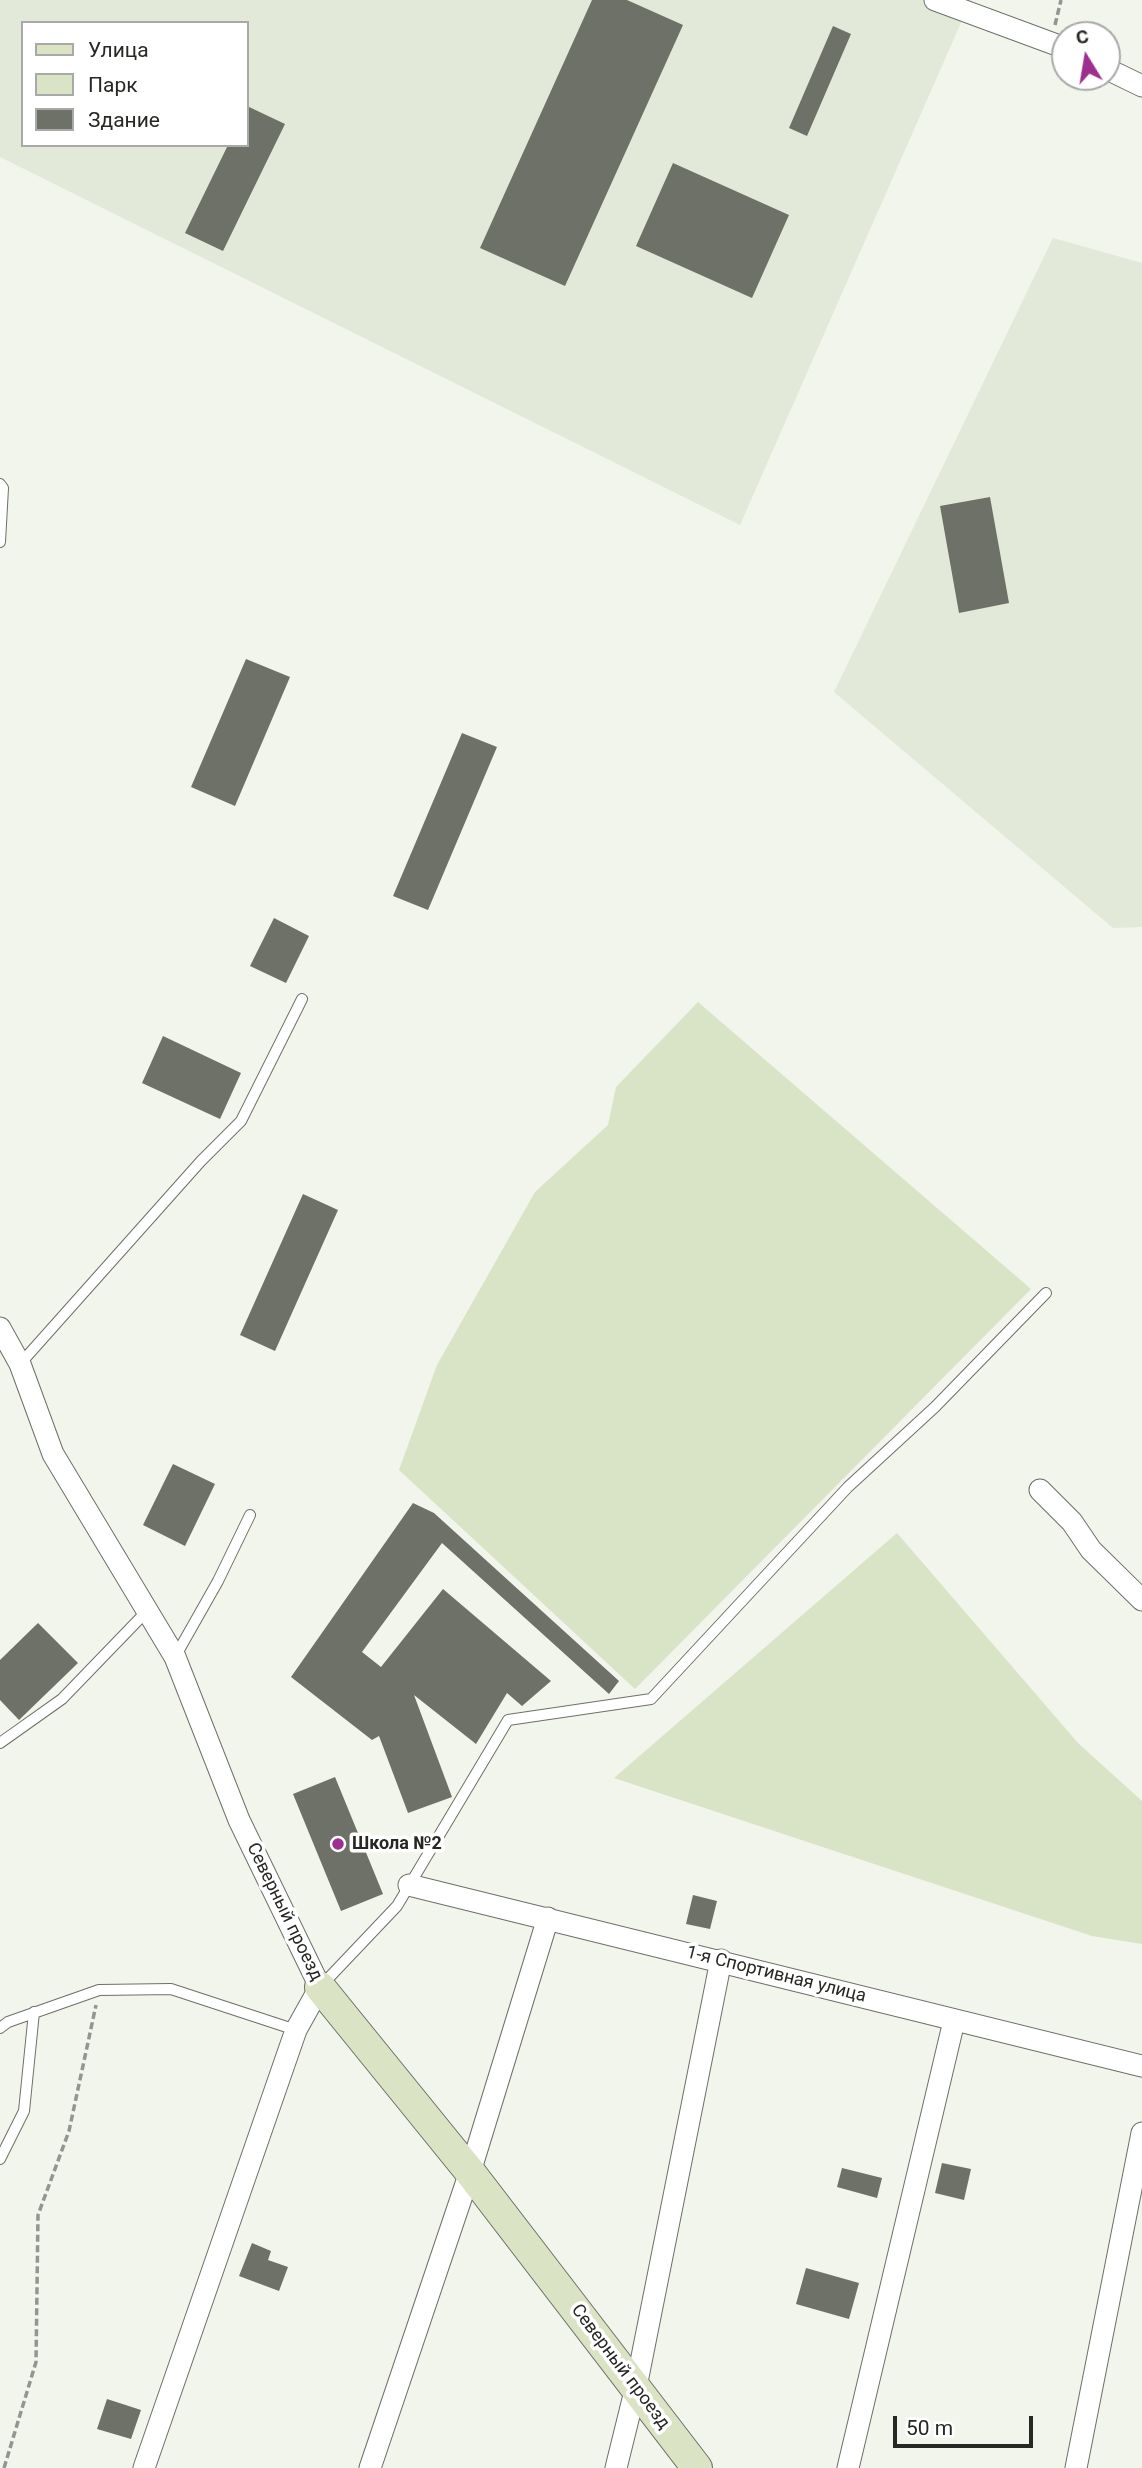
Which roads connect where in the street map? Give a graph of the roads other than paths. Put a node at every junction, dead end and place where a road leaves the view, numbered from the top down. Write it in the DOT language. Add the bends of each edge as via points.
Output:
graph roads {
  1 [pos="935,0"];
  2 [pos="1051,42"];
  3 [pos="1121,76"];
  4 [pos="1142,86"];
  5 [pos="0,484"];
  6 [pos="0,542"];
  7 [pos="302,999"];
  8 [pos="1046,1293"];
  9 [pos="0,1328"];
  10 [pos="20,1364"];
  11 [pos="1040,1490"];
  12 [pos="250,1515"];
  13 [pos="1142,1600"];
  14 [pos="147,1611"];
  15 [pos="175,1657"];
  16 [pos="0,1743"];
  17 [pos="409,1885"];
  18 [pos="548,1918"];
  19 [pos="721,1960"];
  20 [pos="320,1987"];
  21 [pos="34,2012"];
  22 [pos="954,2021"];
  23 [pos="0,2028"];
  24 [pos="296,2030"];
  25 [pos="1142,2066"];
  26 [pos="1142,2133"];
  27 [pos="0,2159"];
  28 [pos="470,2172"];
  29 [pos="636,2388"];
  30 [pos="144,2468"];
  31 [pos="370,2468"];
  32 [pos="616,2468"];
  33 [pos="697,2468"];
  34 [pos="848,2468"];
  35 [pos="1076,2468"];
  1 -- 2 [label="street"];
  3 -- 4 [label="street"];
  5 -- 6 [label="lane"];
  7 -- 10 [label="lane" via="241,1121"];
  8 -- 17 [label="lane" via="935,1407 848,1487 651,1699 508,1720"];
  9 -- 10 [label="street, Северный проезд"];
  10 -- 14 [label="street, Северный проезд" via="52,1454"];
  11 -- 13 [label="street"];
  12 -- 15 [label="lane"];
  14 -- 15 [label="street, Северный проезд"];
  14 -- 16 [label="lane" via="62,1699"];
  15 -- 20 [label="street, Северный проезд" via="239,1820"];
  17 -- 18 [label="street, 1-я Спортивная улица"];
  17 -- 20 [label="lane" via="397,1906"];
  18 -- 19 [label="street, 1-я Спортивная улица"];
  18 -- 28 [label="street"];
  19 -- 22 [label="street, 1-я Спортивная улица"];
  19 -- 29 [label="street"];
  20 -- 24 [label="street"];
  20 -- 28 [label="street, Северный проезд"];
  21 -- 23 [label="lane"];
  21 -- 24 [label="lane" via="99,1990 171,1989"];
  21 -- 27 [label="lane" via="24,2111"];
  22 -- 25 [label="street, 1-я Спортивная улица"];
  22 -- 34 [label="street"];
  24 -- 30 [label="street"];
  26 -- 35 [label="street"];
  28 -- 29 [label="street, Северный проезд"];
  28 -- 31 [label="street"];
  29 -- 32 [label="street"];
  29 -- 33 [label="street, Северный проезд"];
}
